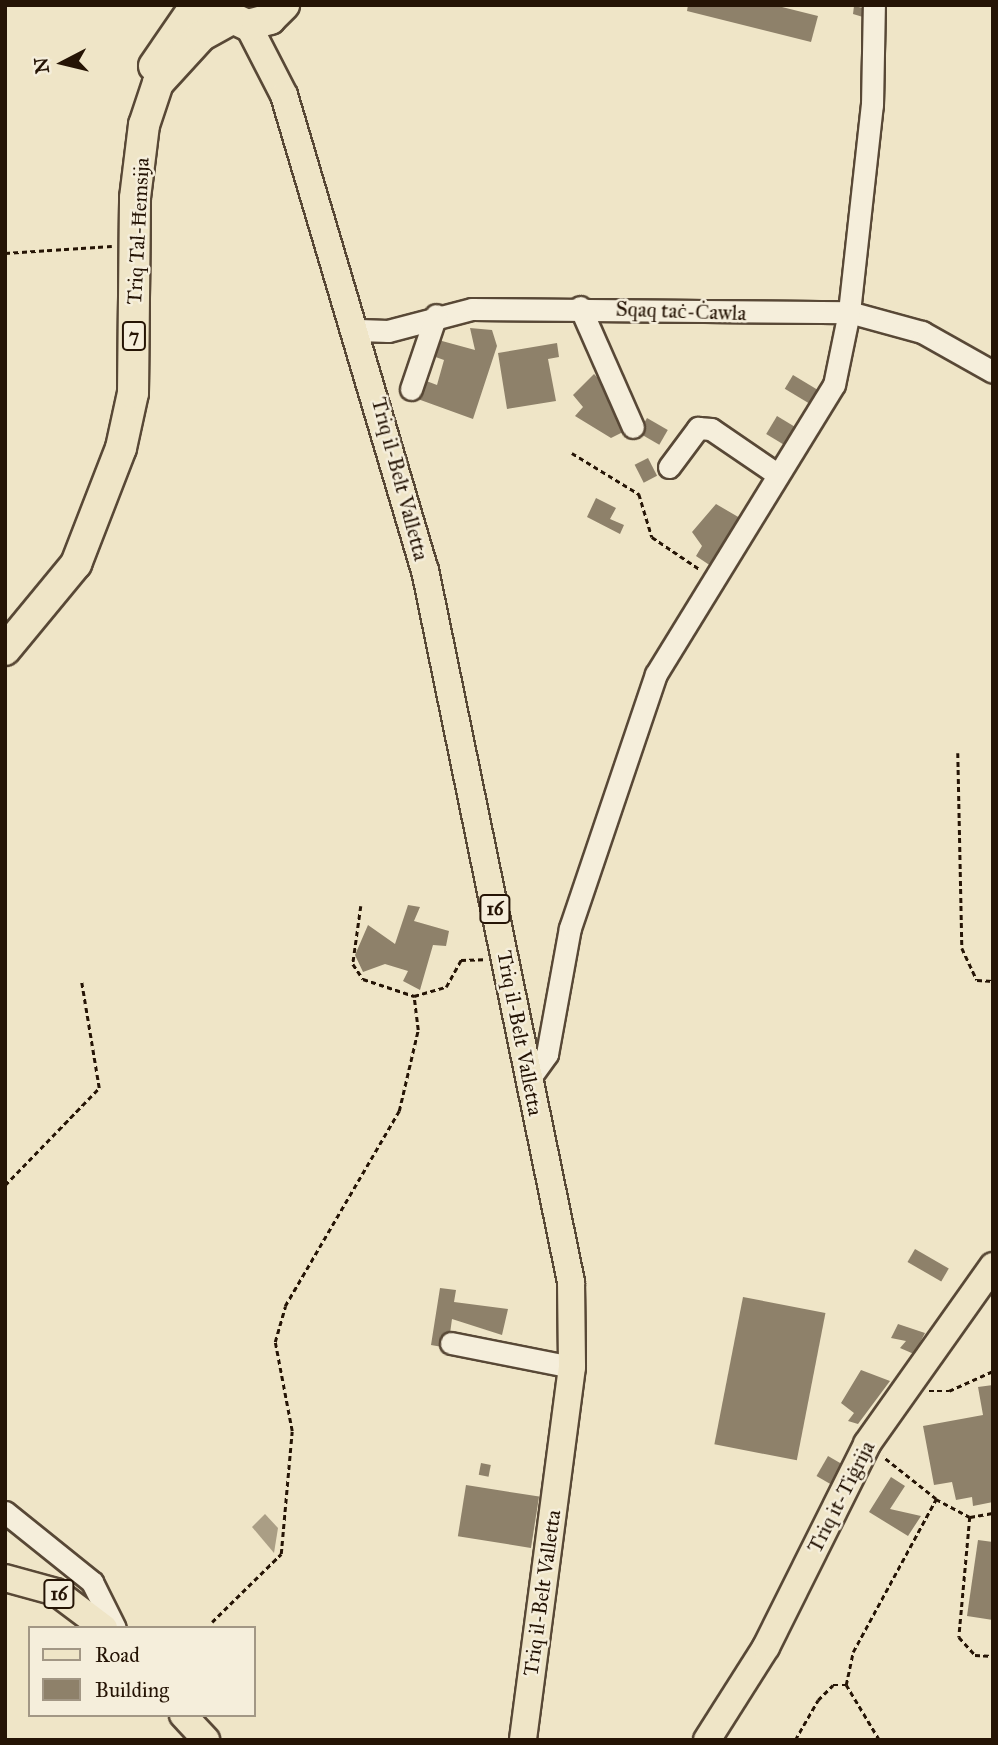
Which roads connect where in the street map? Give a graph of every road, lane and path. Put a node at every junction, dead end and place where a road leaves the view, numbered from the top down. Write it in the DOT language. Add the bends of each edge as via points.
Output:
graph roads {
  1 [pos="173,5"];
  2 [pos="196,5"];
  3 [pos="874,5"];
  4 [pos="282,7"];
  5 [pos="229,17"];
  6 [pos="284,95"];
  7 [pos="137,97"];
  8 [pos="123,246"];
  9 [pos="5,253"];
  10 [pos="580,307"];
  11 [pos="849,312"];
  12 [pos="436,315"];
  13 [pos="359,330"];
  14 [pos="993,372"];
  15 [pos="411,389"];
  16 [pos="633,427"];
  17 [pos="572,453"];
  18 [pos="669,467"];
  19 [pos="776,474"];
  20 [pos="713,578"];
  21 [pos="5,625"];
  22 [pos="5,650"];
  23 [pos="958,753"];
  24 [pos="361,906"];
  25 [pos="505,958"];
  26 [pos="81,979"];
  27 [pos="993,981"];
  28 [pos="414,996"];
  29 [pos="529,1079"];
  30 [pos="5,1185"];
  31 [pos="993,1266"];
  32 [pos="451,1343"];
  33 [pos="572,1367"];
  34 [pos="993,1371"];
  35 [pos="908,1379"];
  36 [pos="867,1444"];
  37 [pos="936,1499"];
  38 [pos="5,1512"];
  39 [pos="993,1513"];
  40 [pos="970,1517"];
  41 [pos="5,1578"];
  42 [pos="212,1622"];
  43 [pos="100,1626"];
  44 [pos="114,1626"];
  45 [pos="993,1656"];
  46 [pos="846,1685"];
  47 [pos="185,1717"];
  48 [pos="206,1740"];
  49 [pos="523,1740"];
  50 [pos="707,1740"];
  51 [pos="795,1740"];
  52 [pos="879,1740"];
  1 -- 7 [label="highway"];
  2 -- 7 [label="highway, Triq Tal-Ħemsija / 7"];
  3 -- 11 [label="street" via="872,105"];
  4 -- 5 [label="highway, 7"];
  4 -- 6 [label="main road, Triq il-Belt Valletta / 16"];
  5 -- 6 [label="main road, Triq il-Belt Valletta / 16"];
  5 -- 22 [label="highway, Triq Tal-Ħemsija / 7" via="183,53 159,83 151,104 135,198 133,393 121,448 76,564"];
  6 -- 13 [label="main road, Triq il-Belt Valletta / 16"];
  7 -- 8 [label="highway, Triq Tal-Ħemsija / 7" via="127,136"];
  8 -- 9 [label="path"];
  8 -- 21 [label="highway, Triq Tal-Ħemsija / 7" via="122,371 111,437 69,539"];
  10 -- 11 [label="street, Sqaq taċ-Ċawla" via="688,314"];
  10 -- 12 [label="street, Sqaq taċ-Ċawla"];
  10 -- 16 [label="street"];
  11 -- 14 [label="street, Sqaq taċ-Ċawla" via="922,332"];
  11 -- 19 [label="street" via="834,385"];
  12 -- 13 [label="street, Sqaq taċ-Ċawla" via="388,331"];
  12 -- 15 [label="street"];
  13 -- 25 [label="main road, Triq il-Belt Valletta / 16" via="425,570"];
  17 -- 20 [label="path" via="639,494 652,537"];
  18 -- 19 [label="street" via="698,428 711,429"];
  19 -- 20 [label="street"];
  20 -- 29 [label="street" via="656,674 570,928 547,1054"];
  23 -- 27 [label="path" via="962,948 977,980"];
  24 -- 28 [label="path" via="353,964 363,979"];
  25 -- 28 [label="path" via="461,960 446,987"];
  25 -- 29 [label="main road, Triq il-Belt Valletta / 16"];
  26 -- 30 [label="path" via="99,1088 20,1163"];
  28 -- 42 [label="path" via="418,1030 398,1111 285,1306 275,1342 292,1432 281,1554"];
  29 -- 33 [label="main road, Triq il-Belt Valletta / 16" via="570,1282"];
  31 -- 35 [label="main road, Triq it-Tiġrija"];
  32 -- 33 [label="street"];
  33 -- 49 [label="main road, Triq il-Belt Valletta / 16"];
  34 -- 35 [label="path" via="941,1391"];
  35 -- 36 [label="main road, Triq it-Tiġrija"];
  36 -- 37 [label="path"];
  36 -- 50 [label="main road, Triq it-Tiġrija" via="766,1647"];
  37 -- 40 [label="path"];
  37 -- 46 [label="path" via="922,1533 874,1606"];
  38 -- 44 [label="street" via="92,1582"];
  39 -- 40 [label="path"];
  40 -- 45 [label="path" via="959,1637 975,1655"];
  41 -- 43 [label="main road, 16" via="56,1592"];
  46 -- 51 [label="path" via="833,1685 818,1700"];
  46 -- 52 [label="path"];
  47 -- 48 [label="main road"];
}
